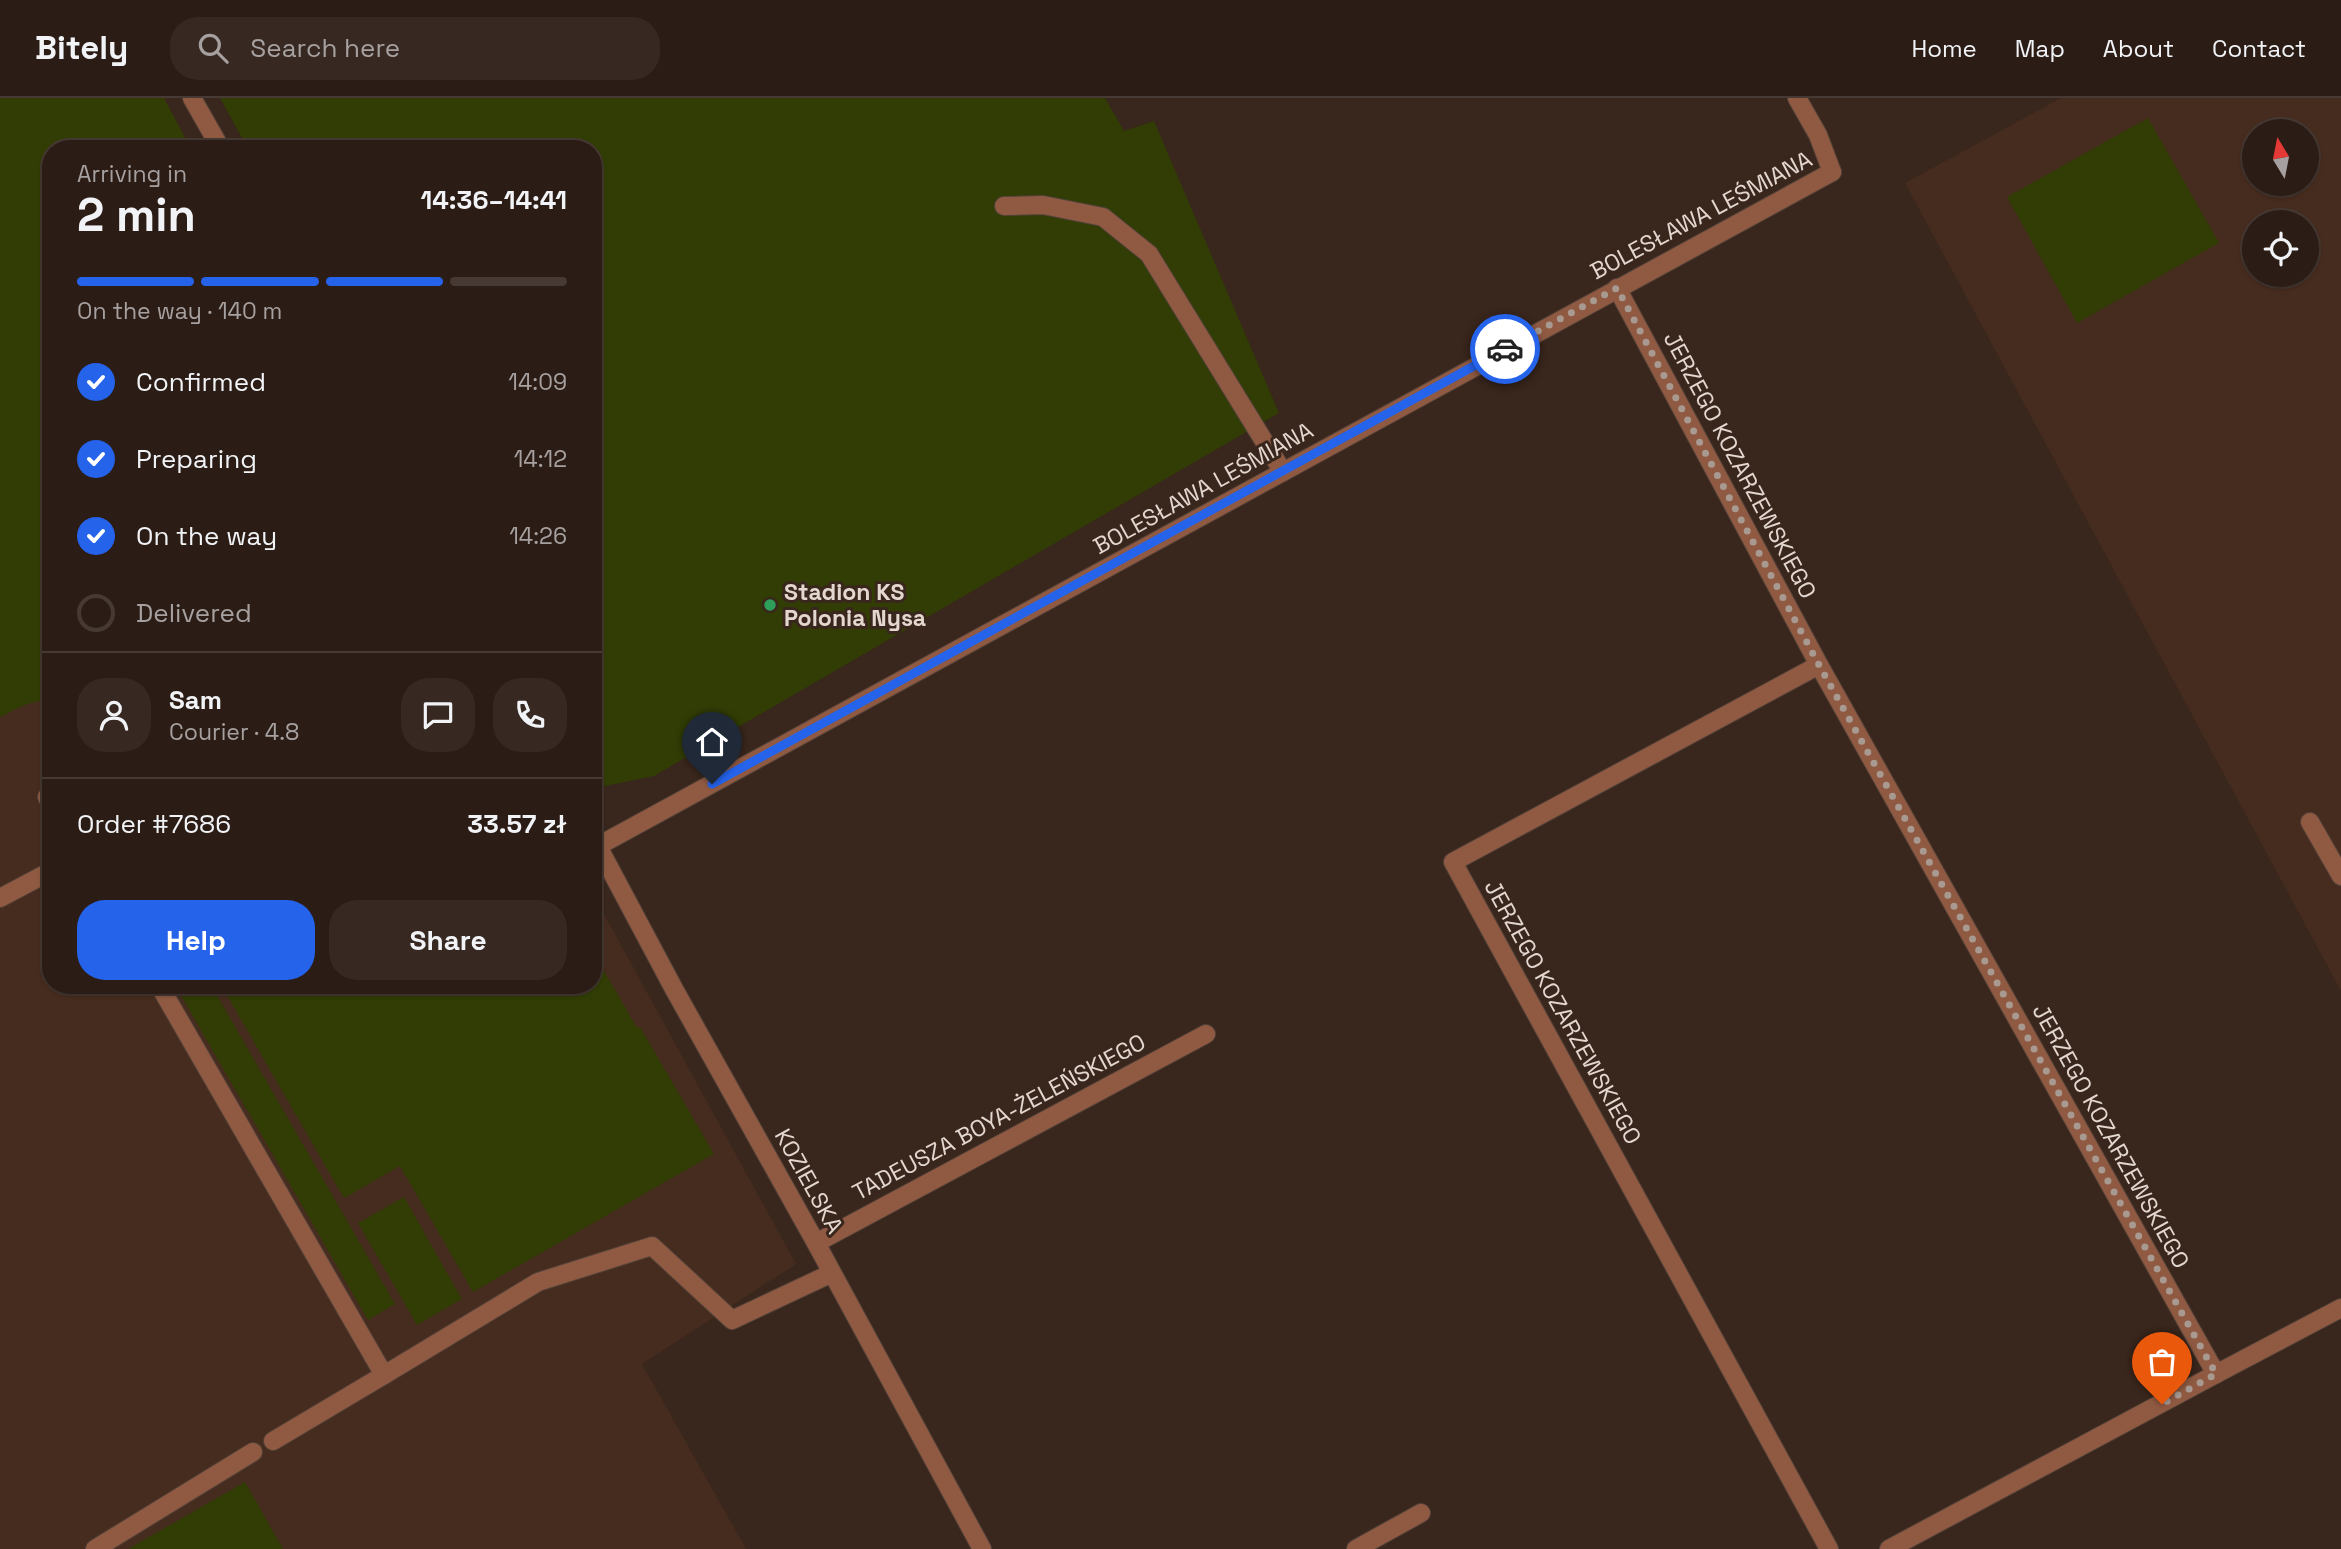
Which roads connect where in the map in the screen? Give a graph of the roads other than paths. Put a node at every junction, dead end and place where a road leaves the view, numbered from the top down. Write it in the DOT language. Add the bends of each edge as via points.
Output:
graph roads {
  1 [pos="192,98"];
  2 [pos="1797,98"];
  3 [pos="216,140"];
  4 [pos="1004,206"];
  5 [pos="1617,288"];
  6 [pos="1283,472"];
  7 [pos="1819,665"];
  8 [pos="2311,822"];
  9 [pos="602,838"];
  10 [pos="602,852"];
  11 [pos="42,876"];
  12 [pos="2341,876"];
  13 [pos="0,898"];
  14 [pos="164,994"];
  15 [pos="1206,1034"];
  16 [pos="816,1243"];
  17 [pos="832,1273"];
  18 [pos="2341,1308"];
  19 [pos="2216,1374"];
  20 [pos="384,1375"];
  21 [pos="273,1441"];
  22 [pos="253,1452"];
  23 [pos="1421,1513"];
  24 [pos="95,1549"];
  25 [pos="982,1549"];
  26 [pos="1356,1549"];
  27 [pos="1829,1549"];
  28 [pos="1889,1549"];
  1 -- 3 [label="street"];
  2 -- 5 [label="street, BOLESŁAWA LEŚMIANA" via="1832,172"];
  4 -- 6 [label="street" via="1043,205 1103,218 1149,254"];
  5 -- 6 [label="street, BOLESŁAWA LEŚMIANA"];
  5 -- 7 [label="street, JERZEGO KOZARZEWSKIEGO"];
  6 -- 9 [label="street, BOLESŁAWA LEŚMIANA"];
  7 -- 19 [label="street, JERZEGO KOZARZEWSKIEGO"];
  7 -- 27 [label="street, JERZEGO KOZARZEWSKIEGO" via="1453,862"];
  8 -- 12 [label="street"];
  10 -- 16 [label="street, KOZIELSKA"];
  11 -- 13 [label="street"];
  14 -- 20 [label="street"];
  15 -- 16 [label="street, TADEUSZA BOYA-ŻELEŃSKIEGO"];
  16 -- 17 [label="street, KOZIELSKA"];
  17 -- 20 [label="street" via="733,1320 652,1246 538,1282"];
  17 -- 25 [label="street, KOZIELSKA"];
  18 -- 19 [label="street"];
  19 -- 28 [label="street"];
  20 -- 21 [label="street"];
  22 -- 24 [label="street"];
  23 -- 26 [label="street"];
}
